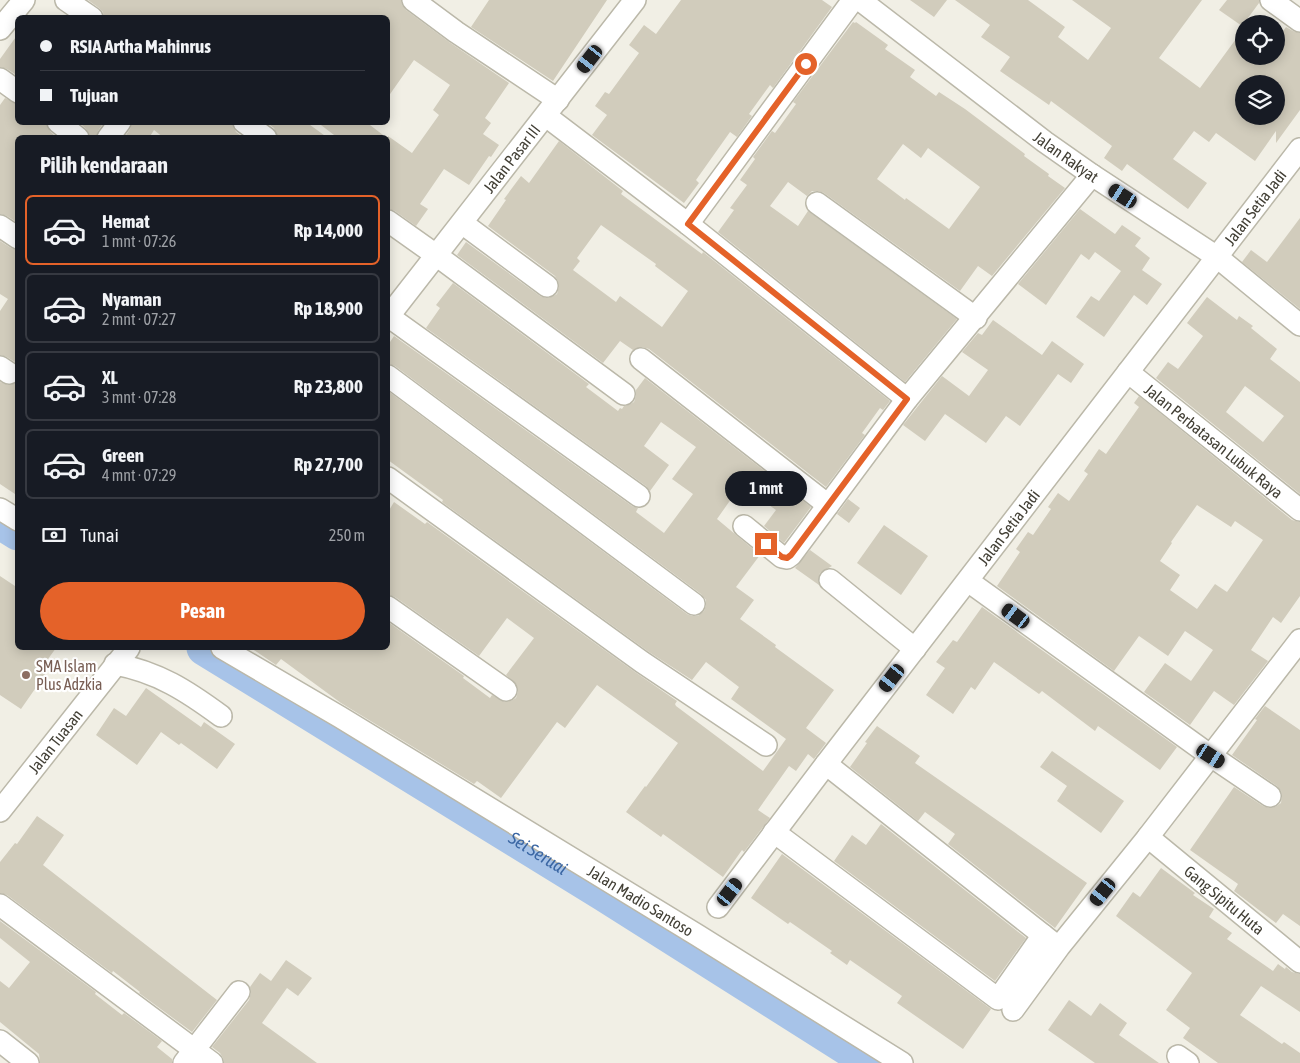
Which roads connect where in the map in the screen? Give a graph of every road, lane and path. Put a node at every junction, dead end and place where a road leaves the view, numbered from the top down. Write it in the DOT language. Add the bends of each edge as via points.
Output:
graph roads {
  1 [pos="24,0"];
  2 [pos="66,0"];
  3 [pos="413,0"];
  4 [pos="853,0"];
  5 [pos="860,0"];
  6 [pos="1270,0"];
  7 [pos="632,1"];
  8 [pos="88,15"];
  9 [pos="1300,21"];
  10 [pos="0,29"];
  11 [pos="0,78"];
  12 [pos="15,90"];
  13 [pos="552,108"];
  14 [pos="62,125"];
  15 [pos="248,125"];
  16 [pos="74,135"];
  17 [pos="262,135"];
  18 [pos="1300,149"];
  19 [pos="1092,175"];
  20 [pos="817,203"];
  21 [pos="390,223"];
  22 [pos="462,223"];
  23 [pos="688,224"];
  24 [pos="0,226"];
  25 [pos="15,236"];
  26 [pos="436,255"];
  27 [pos="1217,257"];
  28 [pos="547,286"];
  29 [pos="390,314"];
  30 [pos="390,318"];
  31 [pos="976,318"];
  32 [pos="1300,325"];
  33 [pos="641,359"];
  34 [pos="1128,372"];
  35 [pos="390,377"];
  36 [pos="624,394"];
  37 [pos="907,399"];
  38 [pos="390,479"];
  39 [pos="639,496"];
  40 [pos="828,504"];
  41 [pos="0,509"];
  42 [pos="1300,510"];
  43 [pos="15,518"];
  44 [pos="744,526"];
  45 [pos="830,580"];
  46 [pos="968,581"];
  47 [pos="694,604"];
  48 [pos="390,608"];
  49 [pos="1300,640"];
  50 [pos="915,649"];
  51 [pos="225,650"];
  52 [pos="122,656"];
  53 [pos="506,690"];
  54 [pos="221,716"];
  55 [pos="766,745"];
  56 [pos="1211,756"];
  57 [pos="826,764"];
  58 [pos="1270,796"];
  59 [pos="0,811"];
  60 [pos="774,832"];
  61 [pos="1148,838"];
  62 [pos="0,905"];
  63 [pos="718,907"];
  64 [pos="1051,941"];
  65 [pos="1300,962"];
  66 [pos="238,992"];
  67 [pos="1013,1010"];
  68 [pos="0,1041"];
  69 [pos="189,1056"];
  70 [pos="28,1063"];
  71 [pos="212,1063"];
  72 [pos="902,1063"];
  1 -- 10 [label="street"];
  2 -- 8 [label="street"];
  3 -- 13 [label="street"];
  4 -- 23 [label="street"];
  5 -- 19 [label="street, Jalan Rakyat"];
  6 -- 9 [label="street"];
  7 -- 13 [label="street, Jalan Pasar III"];
  11 -- 12 [label="street"];
  13 -- 22 [label="street, Jalan Pasar III"];
  13 -- 23 [label="street"];
  14 -- 16 [label="street"];
  15 -- 17 [label="street"];
  18 -- 27 [label="street, Jalan Setia Jadi"];
  19 -- 27 [label="street, Jalan Rakyat"];
  19 -- 31 [label="street"];
  20 -- 31 [label="street"];
  21 -- 26 [label="street"];
  22 -- 26 [label="street, Jalan Pasar III"];
  22 -- 28 [label="street"];
  23 -- 37 [label="street"];
  24 -- 25 [label="street"];
  26 -- 29 [label="street, Jalan Pasar III"];
  26 -- 36 [label="street"];
  27 -- 32 [label="street, Jalan Rakyat"];
  27 -- 34 [label="street, Jalan Setia Jadi"];
  30 -- 39 [label="street"];
  31 -- 37 [label="street"];
  33 -- 40 [label="street"];
  34 -- 42 [label="street, Jalan Perbatasan Lubuk Raya"];
  34 -- 46 [label="street, Jalan Setia Jadi"];
  35 -- 47 [label="street"];
  37 -- 40 [label="street"];
  38 -- 55 [label="street" via="642,662"];
  40 -- 44 [label="street" via="787,558"];
  41 -- 43 [label="street"];
  45 -- 50 [label="street"];
  46 -- 50 [label="street, Jalan Setia Jadi"];
  46 -- 56 [label="street"];
  48 -- 53 [label="street"];
  49 -- 56 [label="street"];
  50 -- 57 [label="street, Jalan Setia Jadi"];
  51 -- 72 [label="street, Jalan Madio Santoso" via="340,717"];
  52 -- 54 [label="street" via="184,690"];
  52 -- 59 [label="street, Jalan Tuasan"];
  56 -- 58 [label="street"];
  56 -- 61 [label="street"];
  57 -- 60 [label="street, Jalan Setia Jadi"];
  57 -- 64 [label="street"];
  60 -- 63 [label="street, Jalan Setia Jadi"];
  60 -- 64 [label="street" via="998,999"];
  61 -- 64 [label="street"];
  61 -- 65 [label="street, Gang Sipitu Huta"];
  62 -- 69 [label="street"];
  64 -- 67 [label="street"];
  66 -- 69 [label="street"];
  68 -- 70 [label="street"];
  69 -- 71 [label="street"];
}
